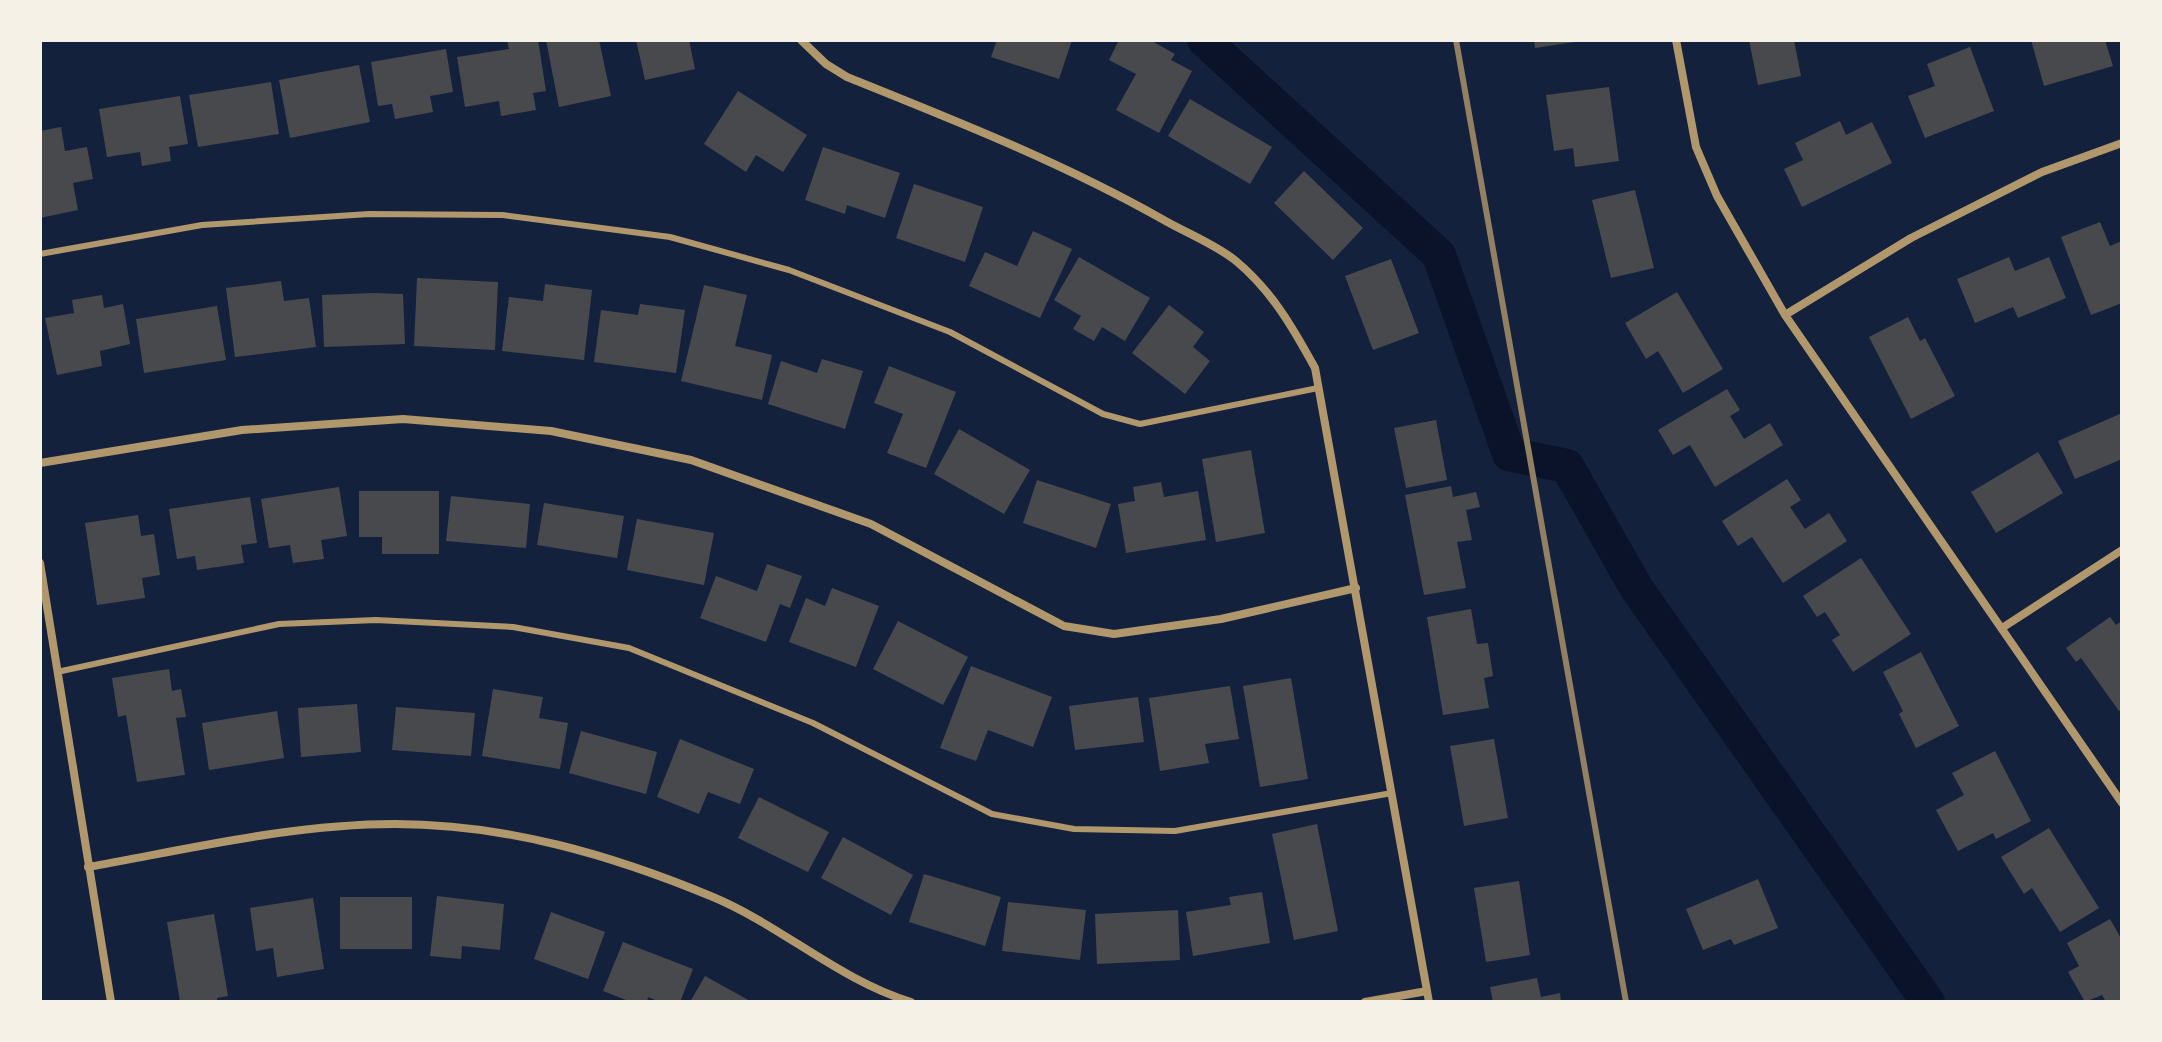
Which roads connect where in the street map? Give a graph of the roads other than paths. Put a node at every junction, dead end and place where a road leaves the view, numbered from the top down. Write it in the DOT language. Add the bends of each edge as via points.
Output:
graph roads {
  1 [pos="801,40"];
  2 [pos="1676,40"];
  3 [pos="2122,143"];
  4 [pos="40,254"];
  5 [pos="1785,315"];
  6 [pos="1318,388"];
  7 [pos="40,463"];
  8 [pos="2122,550"];
  9 [pos="40,563"];
  10 [pos="1356,588"];
  11 [pos="2002,628"];
  12 [pos="57,672"];
  13 [pos="1392,793"];
  14 [pos="2122,803"];
  15 [pos="88,867"];
  16 [pos="1427,991"];
  17 [pos="111,1002"];
  18 [pos="911,1002"];
  19 [pos="1365,1002"];
  20 [pos="1429,1002"];
  1 -- 6 [label="street" via="847,77 1017,146 1234,260 1291,323 1315,368"];
  2 -- 5 [label="street" via="1696,147 1717,196"];
  3 -- 5 [label="street" via="2042,172 1911,238"];
  4 -- 6 [label="lane" via="202,225 369,214 503,215 670,237 789,270 950,332 1103,414 1140,424"];
  5 -- 11 [label="street"];
  6 -- 10 [label="street"];
  7 -- 10 [label="street" via="242,430 403,419 551,431 705,464 871,524 1064,626 1114,634 1221,619"];
  8 -- 11 [label="street"];
  9 -- 12 [label="street"];
  10 -- 13 [label="street"];
  11 -- 14 [label="street"];
  12 -- 13 [label="lane" via="279,624 376,620 513,627 629,648 813,723 992,814 1074,829 1175,831"];
  12 -- 15 [label="street"];
  13 -- 16 [label="street"];
  15 -- 17 [label="street"];
  15 -- 18 [label="street" via="288,831 395,824 503,832 607,856 717,899 853,978"];
  16 -- 19 [label="street"];
  16 -- 20 [label="street"];
}
